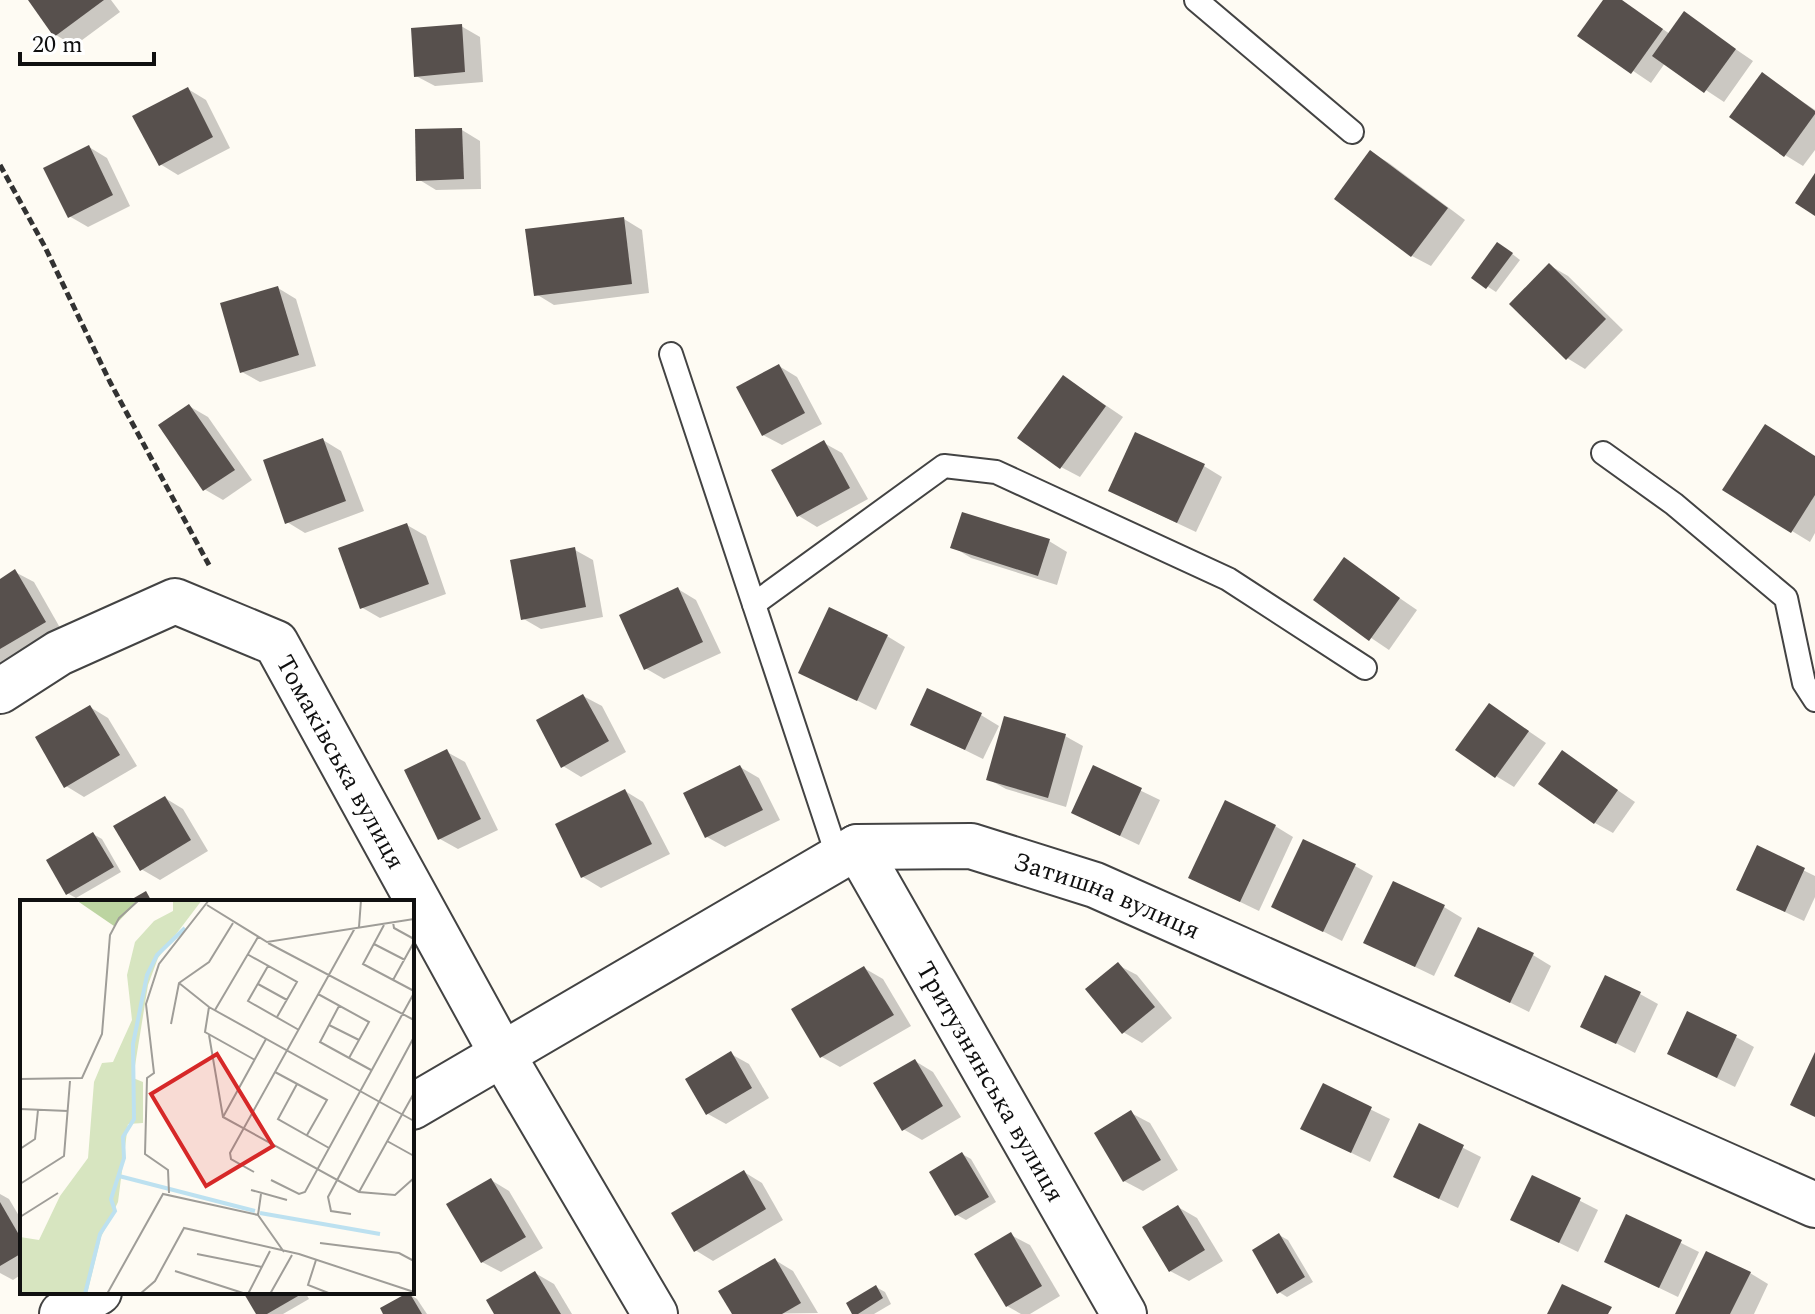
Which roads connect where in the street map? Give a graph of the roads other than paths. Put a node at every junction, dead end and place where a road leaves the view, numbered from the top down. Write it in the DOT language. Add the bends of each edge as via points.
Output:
graph roads {
  1 [pos="1196,0"];
  2 [pos="1352,132"];
  3 [pos="671,354"];
  4 [pos="1603,453"];
  5 [pos="754,604"];
  6 [pos="1365,668"];
  7 [pos="0,691"];
  8 [pos="1815,700"];
  9 [pos="848,853"];
  10 [pos="502,1054"];
  11 [pos="414,1106"];
  12 [pos="1815,1205"];
  13 [pos="96,1294"];
  14 [pos="62,1314"];
  15 [pos="655,1314"];
  16 [pos="1124,1314"];
  1 -- 2 [label="lane"];
  3 -- 5 [label="lane"];
  4 -- 8 [label="lane" via="1674,504 1786,598 1804,683"];
  5 -- 6 [label="lane" via="944,466 996,472 1228,579"];
  5 -- 9 [label="lane"];
  7 -- 10 [label="street, Томаківська вулиця" via="59,653 175,601 276,643"];
  9 -- 10 [label="street, Затишна вулиця"];
  9 -- 12 [label="street, Затишна вулиця" via="971,846 1095,885"];
  9 -- 16 [label="street, Тритузнянська вулиця"];
  10 -- 11 [label="street, Затишна вулиця"];
  10 -- 15 [label="street, Томаківська вулиця"];
  13 -- 14 [label="street"];
}
